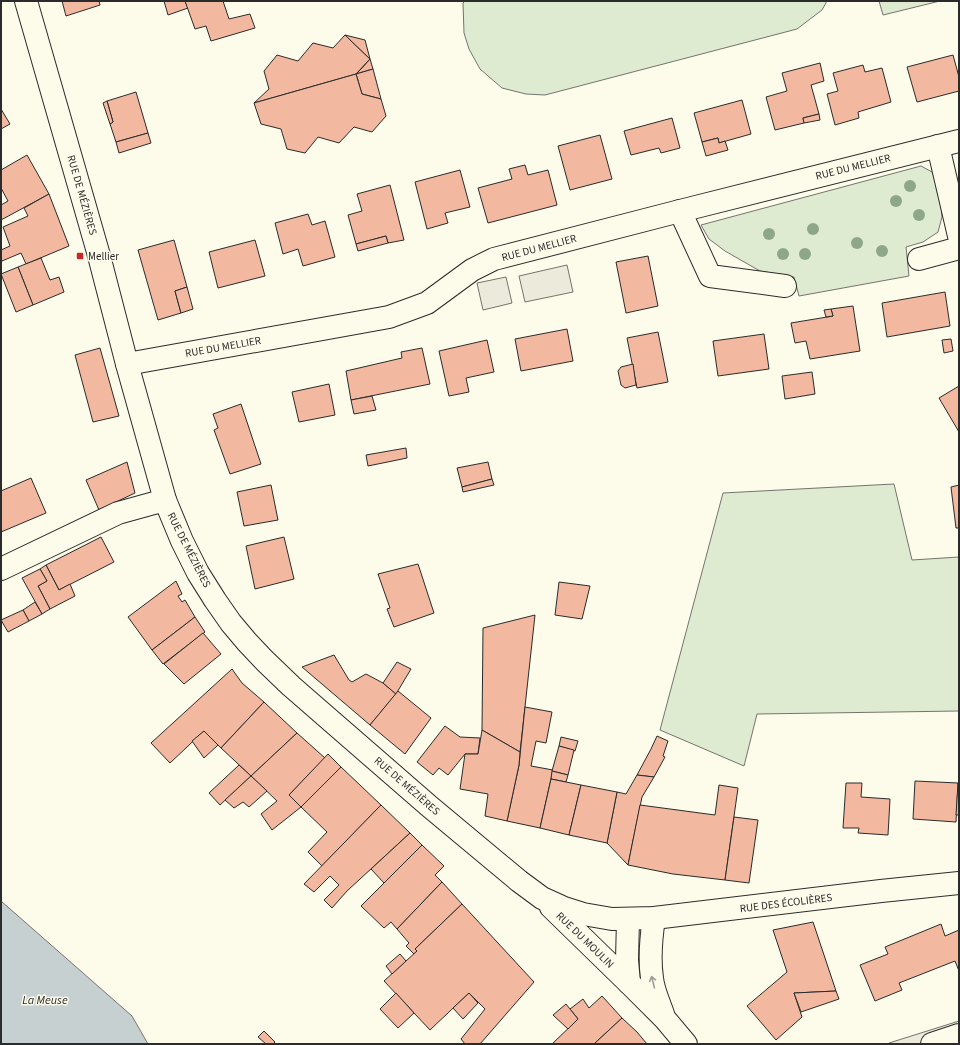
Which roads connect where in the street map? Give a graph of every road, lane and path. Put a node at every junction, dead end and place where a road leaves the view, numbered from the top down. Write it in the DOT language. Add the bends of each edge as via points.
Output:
graph roads {
  1 [pos="26,1"];
  2 [pos="959,141"];
  3 [pos="938,146"];
  4 [pos="680,211"];
  5 [pos="959,236"];
  6 [pos="959,248"];
  7 [pos="919,259"];
  8 [pos="785,286"];
  9 [pos="127,364"];
  10 [pos="165,500"];
  11 [pos="1,569"];
  12 [pos="959,883"];
  13 [pos="542,898"];
  14 [pos="654,918"];
  15 [pos="620,919"];
  16 [pos="629,982"];
  17 [pos="665,1019"];
  18 [pos="959,1035"];
  19 [pos="686,1044"];
  20 [pos="932,1044"];
  1 -- 9 [label="street, RUE DE MÉZIÈRES" via="98,252"];
  2 -- 3 [label="street, RUE DU MELLIER"];
  3 -- 4 [label="street, RUE DU MELLIER"];
  3 -- 5 [label="street"];
  4 -- 8 [label="street" via="710,276"];
  4 -- 9 [label="street, RUE DU MELLIER" via="494,259 472,270 428,303 389,317"];
  6 -- 7 [label="street"];
  9 -- 10 [label="street, RUE DE MÉZIÈRES"];
  10 -- 11 [label="street" via="118,513"];
  10 -- 13 [label="street, RUE DE MÉZIÈRES" via="198,573 231,623 247,642 309,702 435,811"];
  12 -- 14 [label="street, RUE DES ÉCOLIÈRES"];
  13 -- 15 [label="street, RUE DE MÉZIÈRES" via="583,914"];
  13 -- 16 [label="street, RUE DU MOULIN"];
  14 -- 15 [label="street, RUE DES ÉCOLIÈRES"];
  17 -- 14 [label="street, RUE DU MOULIN, one-way" via="652,979 650,960"];
  15 -- 16 [label="street, RUE DU MOULIN"];
  16 -- 17 [label="street, RUE DU MOULIN"];
  17 -- 19 [label="street, RUE DU MOULIN"];
  18 -- 20 [label="street"];
}
